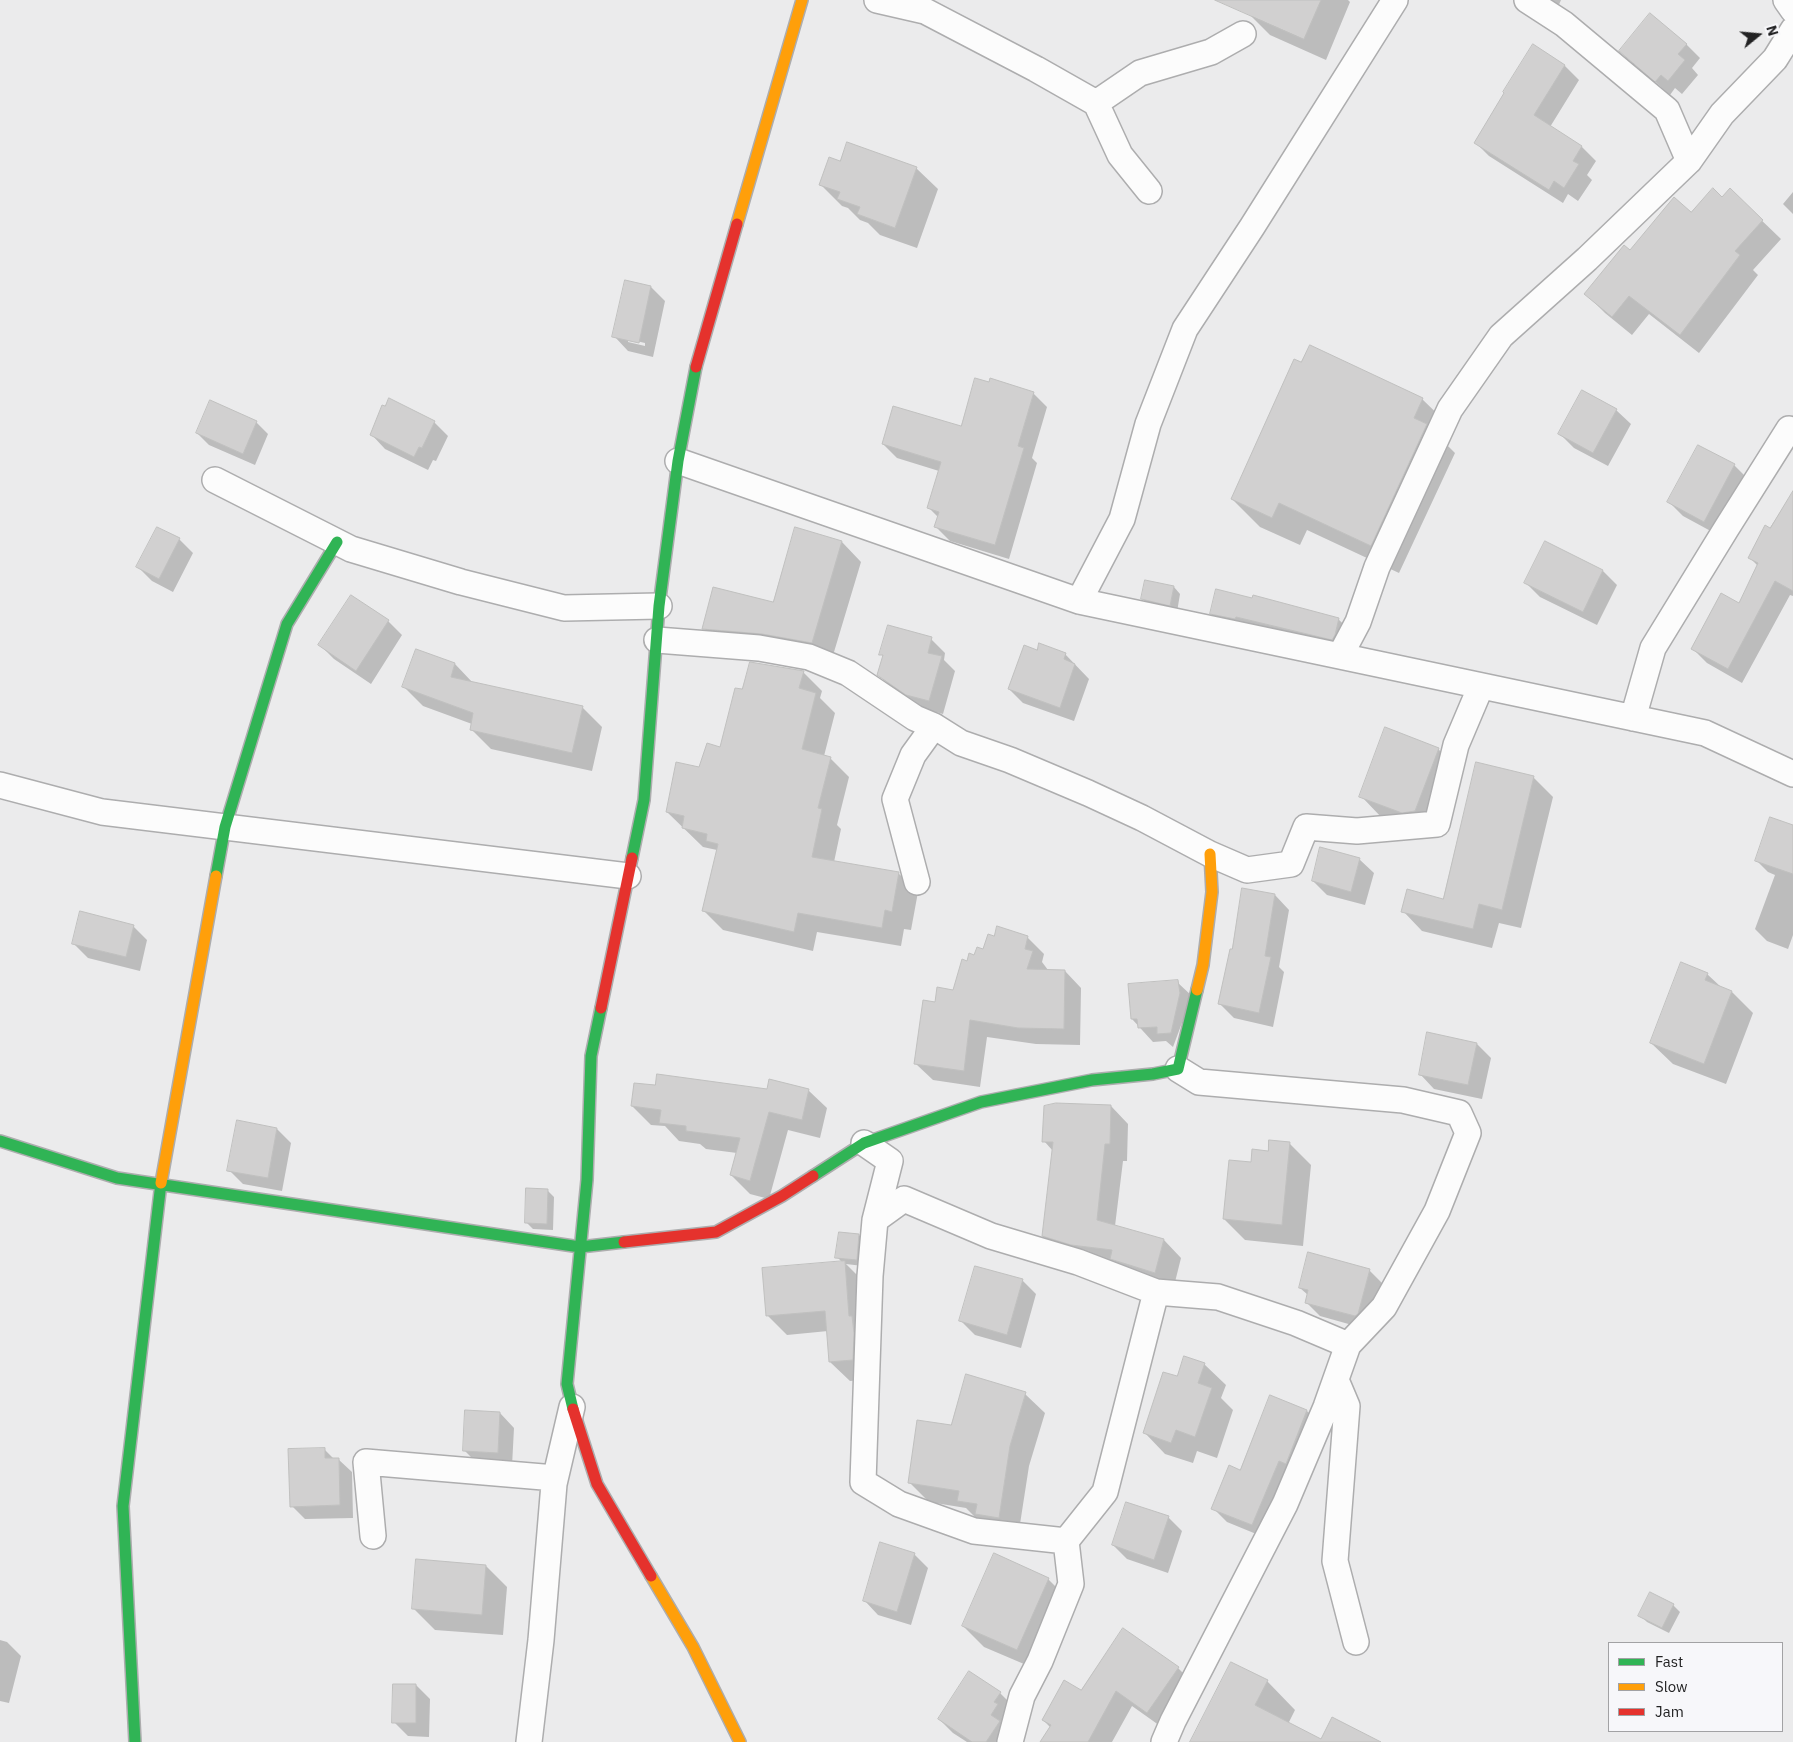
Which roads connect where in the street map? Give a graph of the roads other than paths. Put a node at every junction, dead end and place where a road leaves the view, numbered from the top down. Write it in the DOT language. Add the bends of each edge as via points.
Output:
graph roads {
  1 [pos="802,0"];
  2 [pos="877,0"];
  3 [pos="1395,0"];
  4 [pos="1527,0"];
  5 [pos="1786,0"];
  6 [pos="1793,10"];
  7 [pos="1793,30"];
  8 [pos="1243,34"];
  9 [pos="1096,103"];
  10 [pos="1689,161"];
  11 [pos="1149,191"];
  12 [pos="1792,428"];
  13 [pos="678,461"];
  14 [pos="215,480"];
  15 [pos="337,542"];
  16 [pos="1079,601"];
  17 [pos="660,606"];
  18 [pos="657,640"];
  19 [pos="1340,656"];
  20 [pos="1481,686"];
  21 [pos="1633,718"];
  22 [pos="934,726"];
  23 [pos="1793,774"];
  24 [pos="0,785"];
  25 [pos="225,828"];
  26 [pos="1210,854"];
  27 [pos="628,876"];
  28 [pos="917,882"];
  29 [pos="1178,1069"];
  30 [pos="0,1141"];
  31 [pos="864,1143"];
  32 [pos="161,1184"];
  33 [pos="875,1220"];
  34 [pos="580,1247"];
  35 [pos="1156,1292"];
  36 [pos="1348,1345"];
  37 [pos="1336,1380"];
  38 [pos="572,1407"];
  39 [pos="555,1478"];
  40 [pos="373,1536"];
  41 [pos="1066,1541"];
  42 [pos="1356,1642"];
  43 [pos="136,1742"];
  44 [pos="529,1742"];
  45 [pos="740,1742"];
  46 [pos="1010,1742"];
  47 [pos="1164,1742"];
  1 -- 13 [label="street" via="696,368"];
  2 -- 9 [label="street" via="925,11"];
  3 -- 16 [label="street" via="1185,329 1148,424 1122,519"];
  4 -- 10 [label="street" via="1564,24 1668,110"];
  5 -- 6 [label="street"];
  7 -- 10 [label="street" via="1775,59 1722,114"];
  8 -- 9 [label="street" via="1211,52 1140,73"];
  9 -- 11 [label="street" via="1120,156"];
  10 -- 19 [label="street" via="1501,336 1450,409 1377,566 1358,622"];
  12 -- 21 [label="street" via="1653,648"];
  13 -- 16 [label="street"];
  13 -- 17 [label="street"];
  14 -- 15 [label="street"];
  15 -- 17 [label="street" via="350,549 461,582 564,608"];
  15 -- 25 [label="street" via="287,624"];
  16 -- 19 [label="street"];
  17 -- 18 [label="street"];
  18 -- 22 [label="street" via="759,648 809,657 848,673 915,718"];
  18 -- 27 [label="street" via="644,800"];
  19 -- 20 [label="street"];
  20 -- 21 [label="street"];
  20 -- 26 [label="street" via="1456,745 1437,824 1357,831 1306,828 1291,864 1247,870"];
  21 -- 23 [label="street" via="1705,734"];
  22 -- 26 [label="street" via="961,743 1010,760 1142,818"];
  22 -- 28 [label="street" via="913,755 895,798"];
  24 -- 25 [label="street" via="102,812"];
  25 -- 27 [label="street"];
  25 -- 32 [label="street"];
  26 -- 29 [label="street" via="1212,892 1203,965"];
  27 -- 34 [label="street" via="591,1056 587,1180"];
  29 -- 31 [label="street" via="1092,1080 981,1102"];
  29 -- 36 [label="street" via="1199,1082 1403,1100 1459,1113 1468,1133 1437,1211 1384,1307"];
  30 -- 32 [label="street" via="116,1178"];
  31 -- 33 [label="street" via="890,1161"];
  31 -- 34 [label="street" via="782,1196 716,1232"];
  32 -- 34 [label="street"];
  32 -- 43 [label="street" via="123,1506"];
  33 -- 35 [label="street" via="904,1200 992,1236 1078,1262"];
  33 -- 41 [label="street" via="863,1482 899,1504 974,1530"];
  34 -- 38 [label="street" via="567,1384"];
  35 -- 36 [label="street" via="1218,1296"];
  35 -- 41 [label="street" via="1105,1492"];
  36 -- 37 [label="street"];
  37 -- 42 [label="street" via="1347,1406 1335,1561"];
  37 -- 47 [label="street" via="1285,1504"];
  38 -- 39 [label="street"];
  38 -- 45 [label="street" via="597,1484 693,1647"];
  39 -- 40 [label="street" via="366,1462"];
  39 -- 44 [label="street"];
  41 -- 46 [label="street" via="1071,1584 1022,1696"];
}
